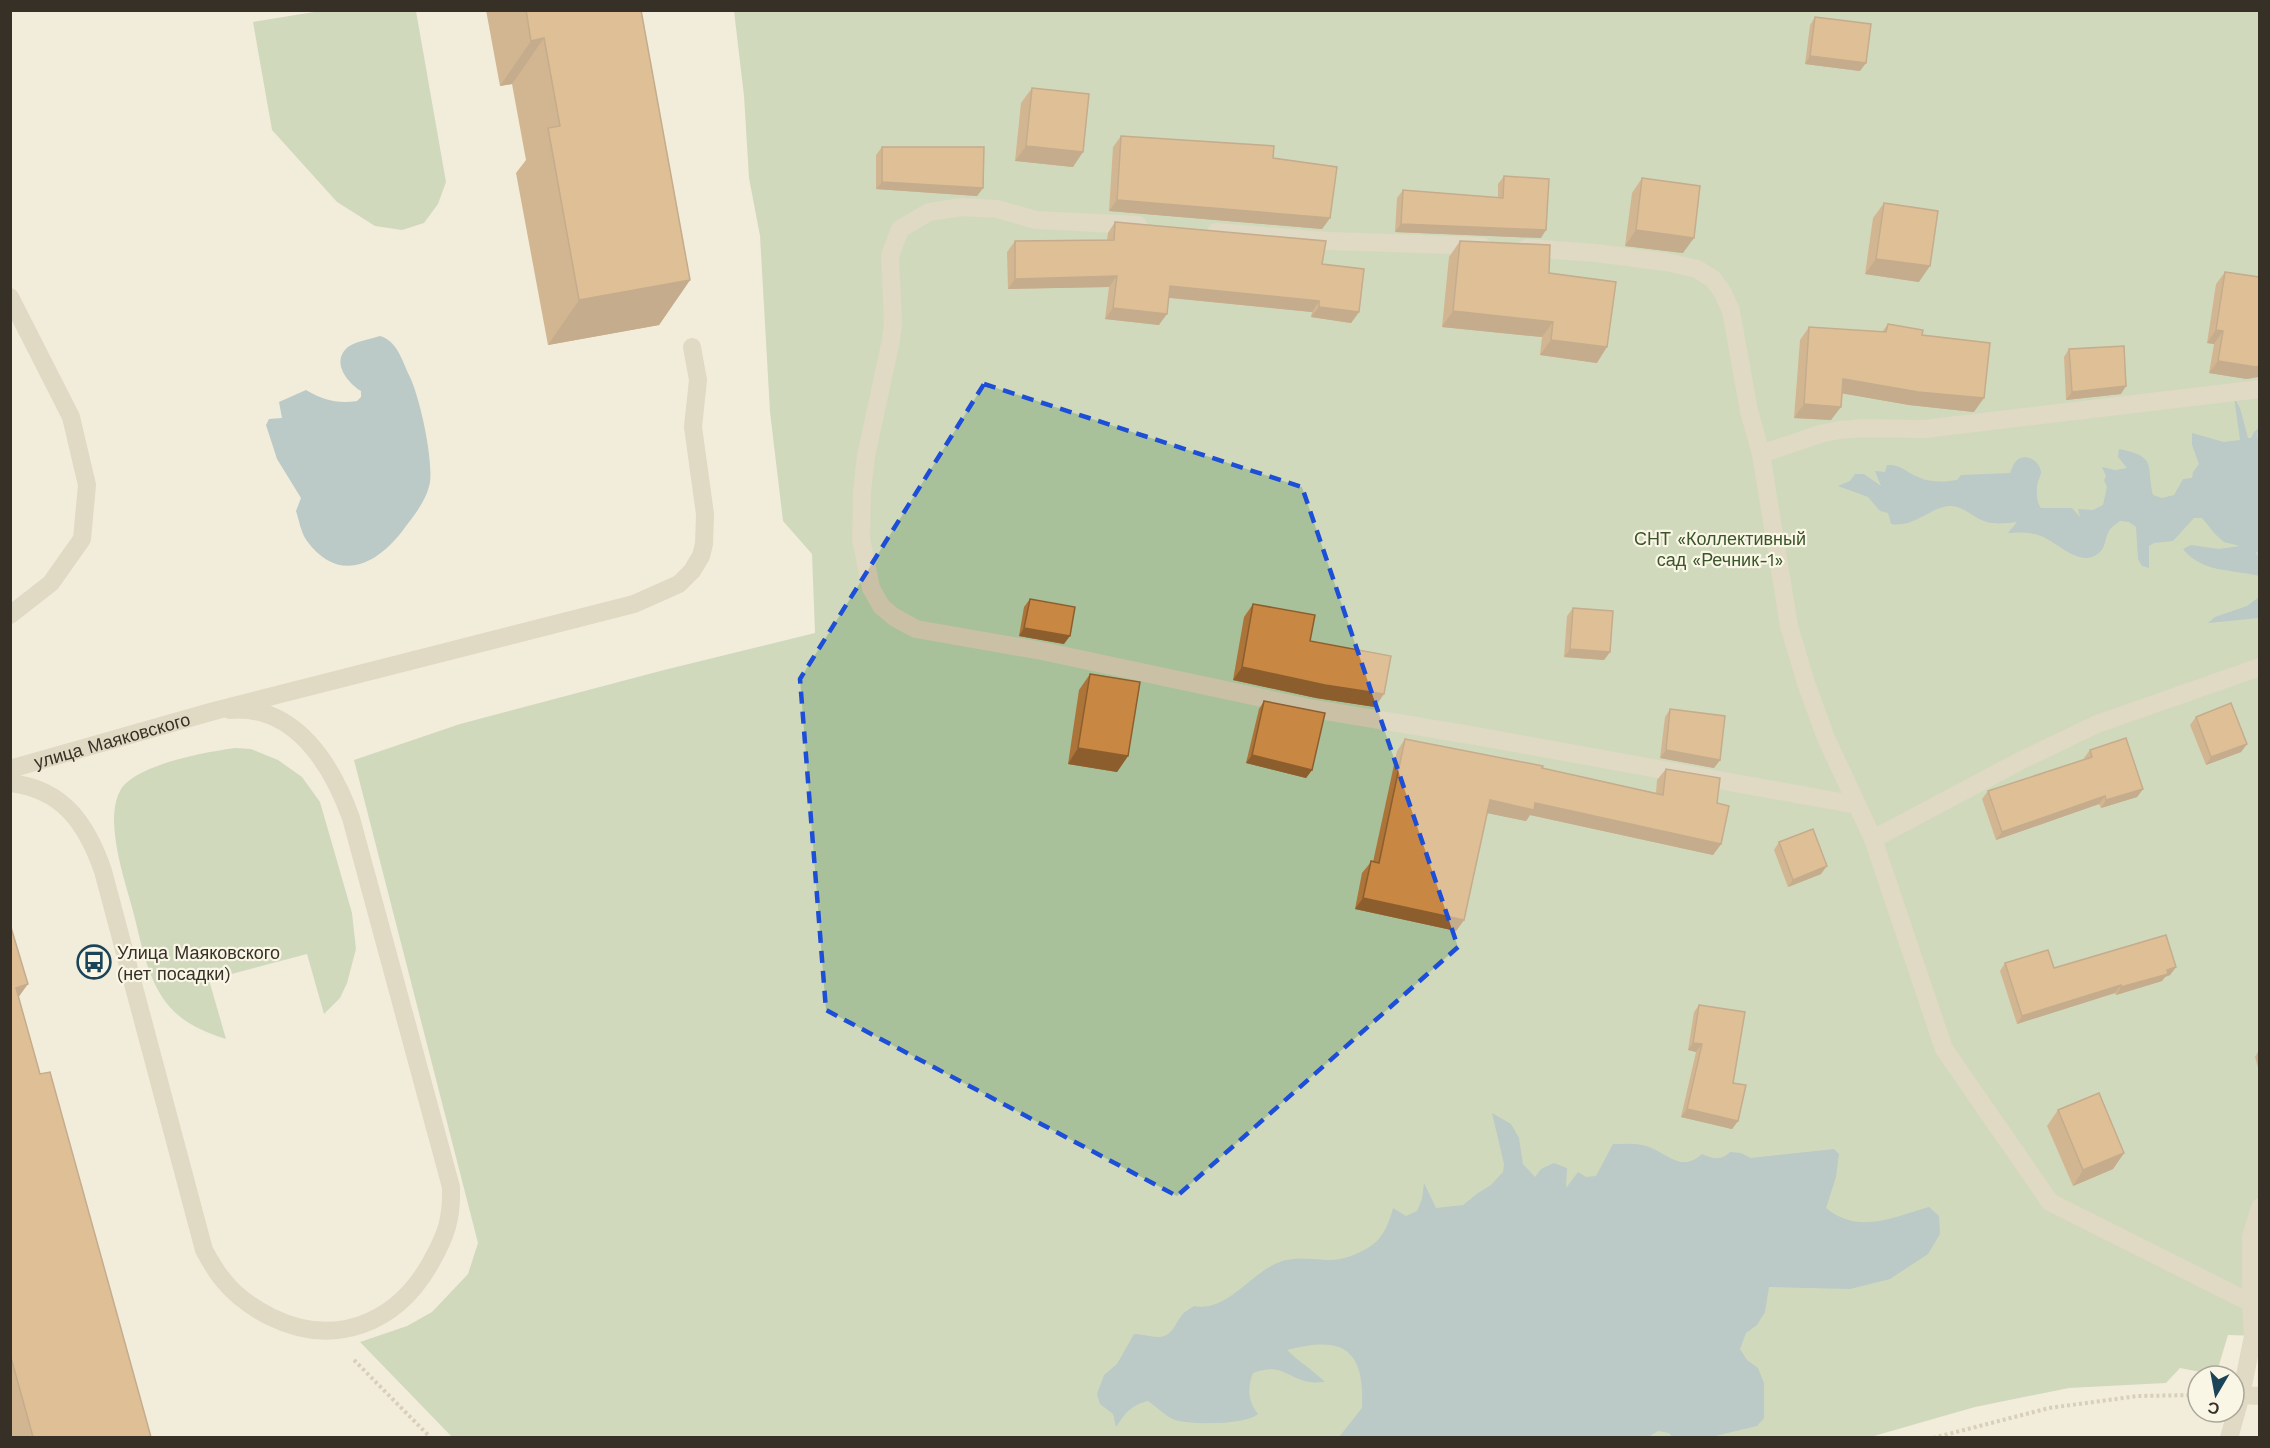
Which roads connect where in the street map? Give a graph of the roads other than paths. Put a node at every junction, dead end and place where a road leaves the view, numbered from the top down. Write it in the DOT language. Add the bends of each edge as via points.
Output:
graph roads {
  1 [pos="1154,226"];
  2 [pos="1200,230"];
  3 [pos="10,297"];
  4 [pos="692,346"];
  5 [pos="2259,389"];
  6 [pos="1761,454"];
  7 [pos="10,615"];
  8 [pos="2259,667"];
  9 [pos="214,711"];
  10 [pos="10,769"];
  11 [pos="10,783"];
  12 [pos="1857,805"];
  13 [pos="1873,838"];
  14 [pos="2259,1207"];
  15 [pos="2251,1303"];
  16 [pos="2246,1370"];
  1 -- 12 [label="street" via="1036,220 998,208 962,207 929,212 900,229 890,256 891,340 866,456 860,518 872,588 888,612 916,629 946,636 1042,651 1314,709"];
  2 -- 6 [label="street" via="1329,241 1587,252 1697,269 1713,279 1731,311 1744,391"];
  3 -- 7 [label="street" via="71,417 87,484 82,539 51,583"];
  4 -- 9 [label="street" via="698,380 693,427 705,529 701,556 679,584 634,604"];
  5 -- 6 [label="street" via="1924,429 1839,430"];
  6 -- 12 [label="street" via="1796,653 1826,738"];
  8 -- 13 [label="street" via="2097,724"];
  9 -- 10 [label="street, улица Маяковского"];
  9 -- 11 [label="street" via="262,711 281,719 319,754 343,796 451,1187 452,1210 446,1230 424,1275 388,1311 369,1322 327,1332 281,1322 239,1296 213,1266 204,1250 95,849 72,811 54,798"];
  12 -- 13 [label="street"];
  13 -- 15 [label="street" via="1944,1048 2050,1202"];
  14 -- 15 [label="street" via="2252,1237"];
  15 -- 16 [label="street" via="2253,1336"];
}
